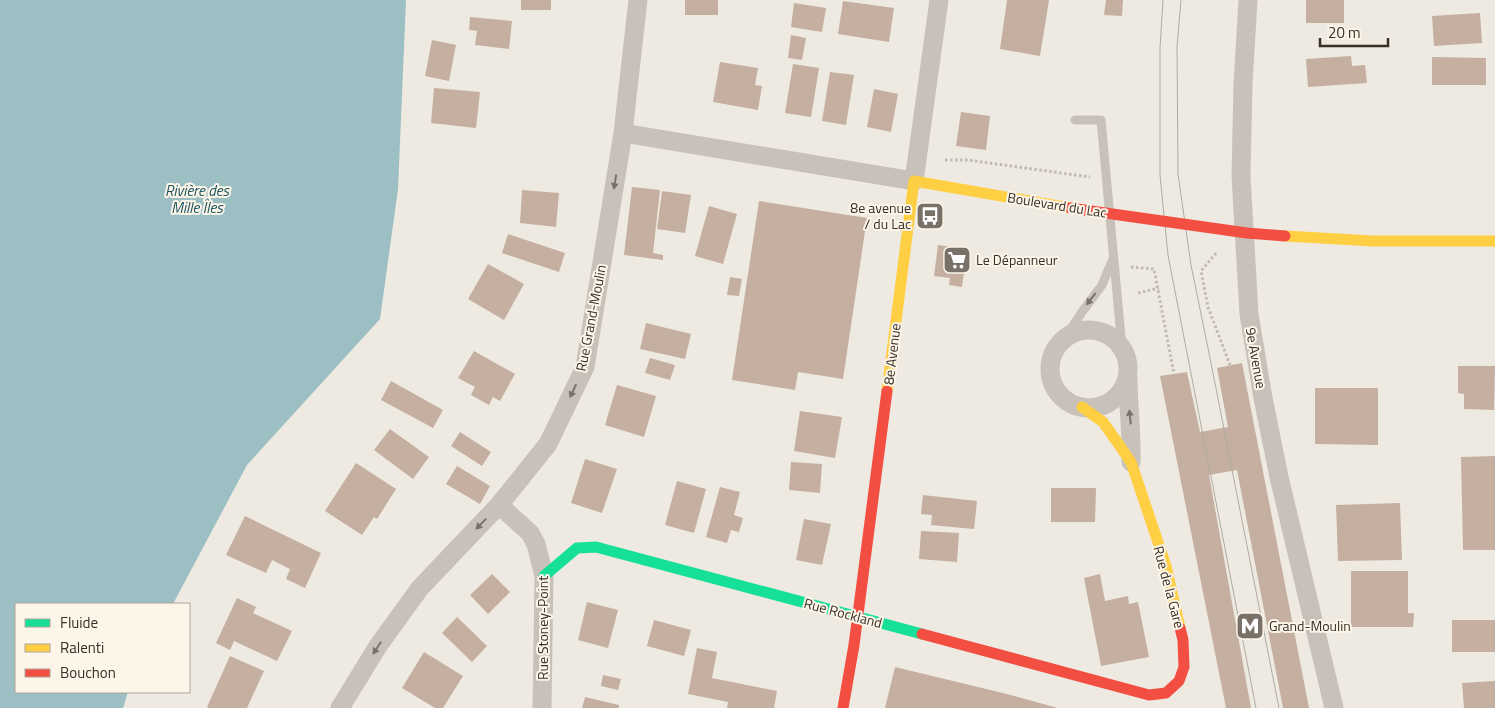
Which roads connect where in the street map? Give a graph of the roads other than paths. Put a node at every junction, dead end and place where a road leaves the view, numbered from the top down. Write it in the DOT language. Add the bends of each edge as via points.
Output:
graph roads {
  1 [pos="638,0"];
  2 [pos="939,0"];
  3 [pos="1248,0"];
  4 [pos="1075,120"];
  5 [pos="623,134"];
  6 [pos="914,181"];
  7 [pos="1495,241"];
  8 [pos="1113,258"];
  9 [pos="1066,338"];
  10 [pos="1122,348"];
  11 [pos="1128,373"];
  12 [pos="1082,407"];
  13 [pos="1131,462"];
  14 [pos="499,505"];
  15 [pos="544,576"];
  16 [pos="857,616"];
  17 [pos="1149,695"];
  18 [pos="340,708"];
  19 [pos="542,708"];
  20 [pos="843,708"];
  21 [pos="1334,708"];
  1 -- 5 [label="street, Rue Grand-Moulin"];
  2 -- 6 [label="street, 8e Avenue"];
  3 -- 21 [label="street, 9e Avenue" via="1241,176 1249,314 1279,477"];
  4 -- 8 [label="lane" via="1100,120"];
  5 -- 6 [label="street, Boulevard du Lac"];
  5 -- 14 [label="street, Rue Grand-Moulin, one-way" via="585,367 548,444"];
  6 -- 7 [label="street, Boulevard du Lac, bridge" via="1070,208 1247,233 1373,241"];
  6 -- 16 [label="street, 8e Avenue"];
  8 -- 9 [label="lane, one-way" via="1102,285"];
  8 -- 10 [label="lane"];
  9 -- 10 [label="street" via="1089,330 1101,332"];
  9 -- 12 [label="street" via="1057,348 1050,371 1060,394 1069,403"];
  10 -- 11 [label="street"];
  11 -- 12 [label="street" via="1118,396 1095,408"];
  13 -- 11 [label="street, Rue de la Gare, one-way"];
  12 -- 13 [label="street, Rue de la Gare" via="1103,422"];
  13 -- 17 [label="street, Rue de la Gare" via="1166,566 1183,640 1184,667 1179,681 1166,693"];
  14 -- 15 [label="street, Rue Stoney-Point" via="530,533"];
  14 -- 18 [label="street, Rue Grand-Moulin, one-way" via="420,588 378,646"];
  15 -- 16 [label="street, Rue Rockland" via="578,548 596,548"];
  15 -- 19 [label="street, Rue Stoney-Point"];
  16 -- 17 [label="street, Rue Rockland"];
  16 -- 20 [label="street, 8e Avenue"];
}
